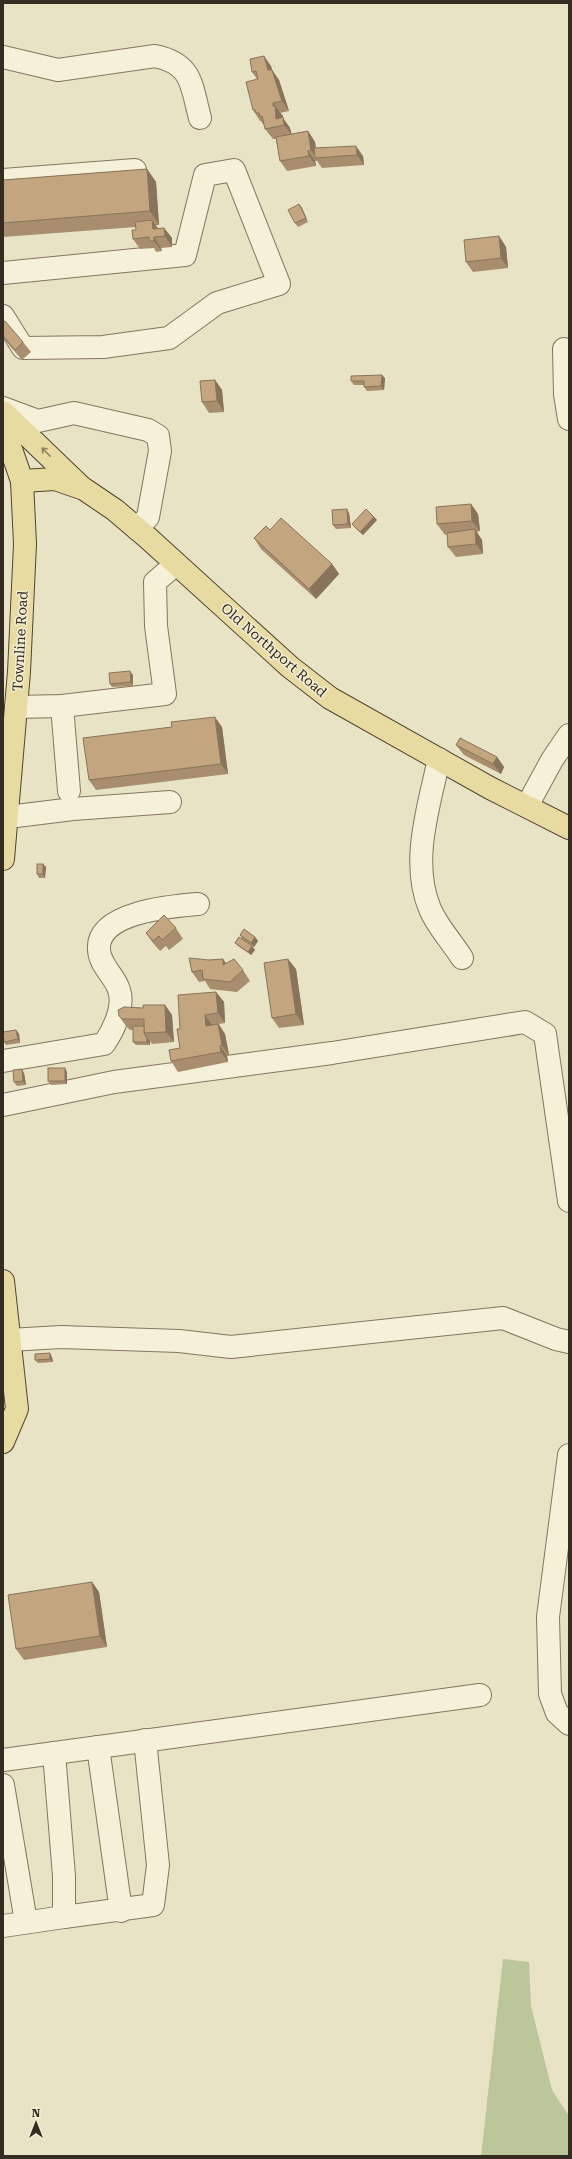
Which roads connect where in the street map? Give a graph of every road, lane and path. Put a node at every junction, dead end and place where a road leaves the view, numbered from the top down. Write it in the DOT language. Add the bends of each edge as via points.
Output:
graph roads {
  1 [pos="3,57"];
  2 [pos="200,118"];
  3 [pos="135,170"];
  4 [pos="3,180"];
  5 [pos="3,273"];
  6 [pos="3,316"];
  7 [pos="564,349"];
  8 [pos="3,408"];
  9 [pos="3,412"];
  10 [pos="569,419"];
  11 [pos="3,426"];
  12 [pos="22,481"];
  13 [pos="84,489"];
  14 [pos="137,529"];
  15 [pos="176,564"];
  16 [pos="62,706"];
  17 [pos="16,708"];
  18 [pos="569,735"];
  19 [pos="439,759"];
  20 [pos="69,791"];
  21 [pos="170,802"];
  22 [pos="527,806"];
  23 [pos="8,817"];
  24 [pos="569,828"];
  25 [pos="3,859"];
  26 [pos="198,904"];
  27 [pos="462,958"];
  28 [pos="3,1061"];
  29 [pos="3,1105"];
  30 [pos="569,1201"];
  31 [pos="3,1281"];
  32 [pos="9,1340"];
  33 [pos="569,1342"];
  34 [pos="3,1442"];
  35 [pos="569,1455"];
  36 [pos="480,1695"];
  37 [pos="569,1724"];
  38 [pos="145,1740"];
  39 [pos="98,1747"];
  40 [pos="54,1753"];
  41 [pos="3,1760"];
  42 [pos="3,1785"];
  43 [pos="121,1911"];
  44 [pos="64,1917"];
  45 [pos="26,1922"];
  46 [pos="3,1926"];
  1 -- 2 [label="lane" via="58,70 155,56 170,59 184,68"];
  3 -- 4 [label="lane"];
  5 -- 6 [label="lane" via="185,255 205,175 234,170 279,284 217,302 169,338 103,347 23,348"];
  7 -- 10 [label="lane" via="564,394"];
  8 -- 14 [label="lane" via="38,422 74,413 148,430 158,436 160,451 148,517"];
  13 -- 9 [label="main road, Old Northport Road, one-way"];
  11 -- 12 [label="main road, Townline Road"];
  12 -- 13 [label="main road, Old Northport Road" via="55,479"];
  12 -- 17 [label="main road, Townline Road" via="25,544"];
  13 -- 14 [label="main road, Old Northport Road"];
  14 -- 15 [label="main road, Old Northport Road"];
  15 -- 16 [label="lane" via="155,582 156,626 165,694"];
  15 -- 19 [label="main road, Old Northport Road" via="290,667 330,698"];
  16 -- 17 [label="lane"];
  16 -- 20 [label="lane"];
  17 -- 23 [label="main road, Townline Road"];
  18 -- 22 [label="lane" via="548,766"];
  19 -- 22 [label="main road, Old Northport Road"];
  19 -- 27 [label="lane" via="425,823 421,876 430,910"];
  21 -- 23 [label="lane"];
  22 -- 24 [label="main road, Old Northport Road"];
  23 -- 25 [label="main road, Townline Road"];
  26 -- 28 [label="lane" via="164,907 133,915 114,924 103,933 99,949 105,967 120,991 119,1014 112,1033 104,1044"];
  29 -- 30 [label="lane" via="114,1082 332,1053 525,1022 545,1034"];
  31 -- 32 [label="main road"];
  32 -- 33 [label="lane" via="61,1337 179,1341 231,1346 504,1318"];
  32 -- 34 [label="main road" via="17,1409"];
  35 -- 37 [label="lane" via="548,1617 550,1694 557,1713"];
  36 -- 38 [label="lane"];
  38 -- 39 [label="lane"];
  38 -- 43 [label="lane" via="158,1865 153,1905"];
  39 -- 40 [label="lane"];
  39 -- 43 [label="lane"];
  40 -- 41 [label="lane"];
  40 -- 44 [label="lane" via="64,1876"];
  42 -- 45 [label="lane"];
  43 -- 44 [label="lane"];
  44 -- 45 [label="lane"];
  45 -- 46 [label="lane"];
}
